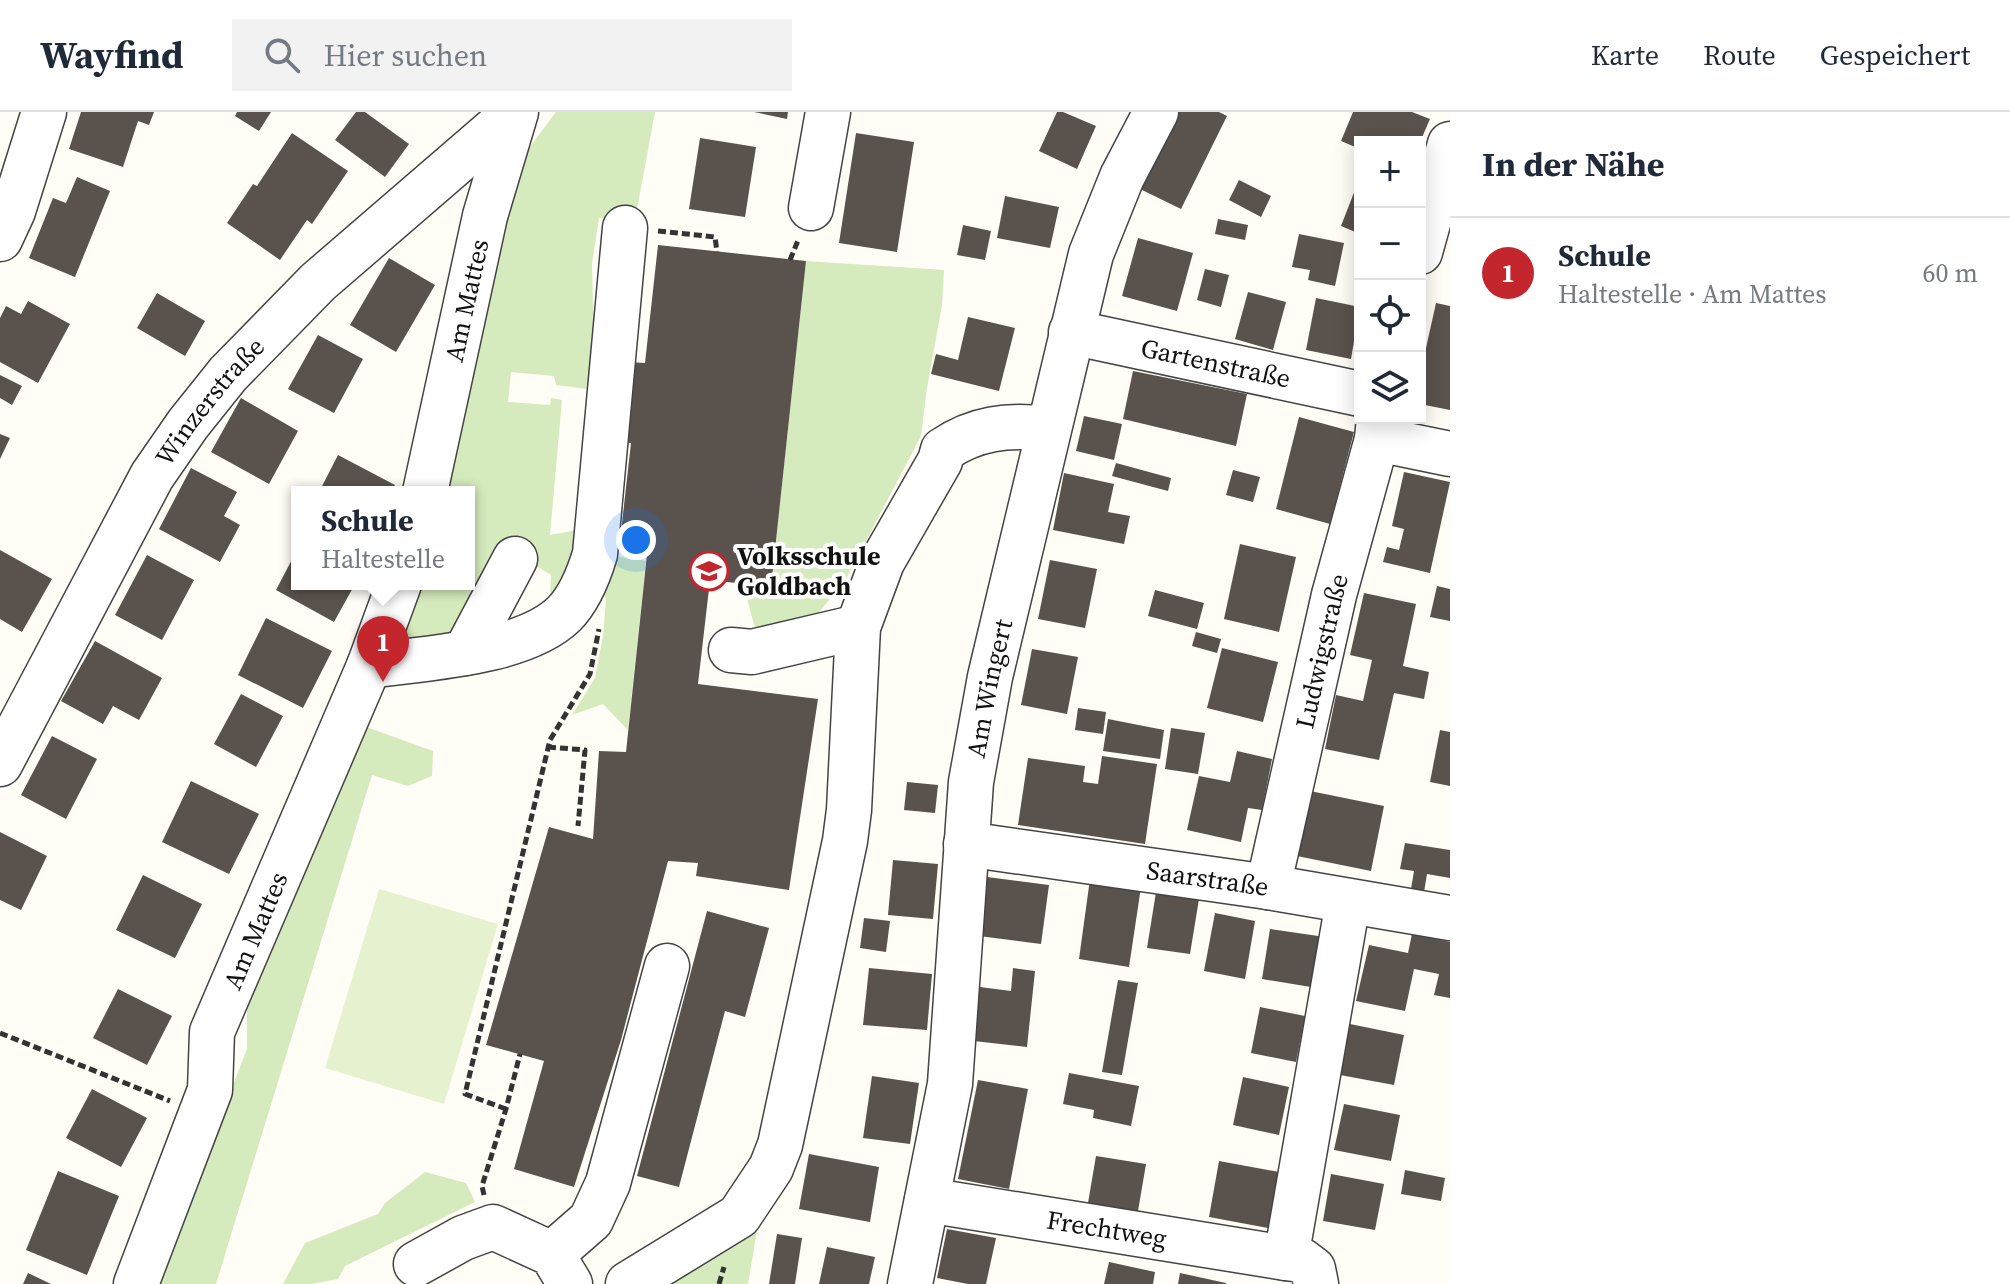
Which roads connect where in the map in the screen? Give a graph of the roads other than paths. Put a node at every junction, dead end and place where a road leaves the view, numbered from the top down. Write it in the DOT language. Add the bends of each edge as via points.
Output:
graph roads {
  1 [pos="44,112"];
  2 [pos="515,112"];
  3 [pos="828,112"];
  4 [pos="1156,112"];
  5 [pos="1450,144"];
  6 [pos="811,208"];
  7 [pos="625,228"];
  8 [pos="1426,230"];
  9 [pos="0,239"];
  10 [pos="1071,332"];
  11 [pos="1354,393"];
  12 [pos="1378,428"];
  13 [pos="1047,429"];
  14 [pos="1450,454"];
  15 [pos="426,486"];
  16 [pos="515,559"];
  17 [pos="397,590"];
  18 [pos="858,627"];
  19 [pos="731,650"];
  20 [pos="465,653"];
  21 [pos="369,666"];
  22 [pos="0,764"];
  23 [pos="966,844"];
  24 [pos="1268,887"];
  25 [pos="1348,902"];
  26 [pos="1450,918"];
  27 [pos="667,966"];
  28 [pos="927,1200"];
  29 [pos="416,1264"];
  30 [pos="561,1269"];
  31 [pos="1301,1271"];
  32 [pos="136,1284"];
  33 [pos="628,1284"];
  34 [pos="910,1284"];
  1 -- 9 [label="street"];
  2 -- 15 [label="street, Am Mattes" via="485,216"];
  2 -- 22 [label="street, Winzerstraße" via="318,282 237,364 188,424 152,476"];
  3 -- 6 [label="street"];
  4 -- 10 [label="street, Am Wingert" via="1091,254"];
  5 -- 8 [label="street"];
  7 -- 20 [label="street" via="589,574 564,614 532,636"];
  10 -- 11 [label="street, Gartenstraße"];
  10 -- 13 [label="street, Am Wingert"];
  12 -- 14 [label="street"];
  12 -- 24 [label="street, Ludwigstraße"];
  13 -- 18 [label="street" via="982,430 943,450 882,562"];
  13 -- 23 [label="street, Am Wingert" via="990,677"];
  16 -- 20 [label="street"];
  17 -- 21 [label="street, Am Mattes"];
  18 -- 19 [label="street" via="752,652"];
  18 -- 33 [label="street" via="845,841 780,1145 739,1216"];
  20 -- 21 [label="street"];
  21 -- 32 [label="street, Am Mattes" via="212,1032 210,1090"];
  23 -- 24 [label="street, Saarstraße"];
  23 -- 28 [label="street, Am Wingert" via="950,1084"];
  24 -- 25 [label="street, Saarstraße"];
  25 -- 26 [label="street, Saarstraße"];
  25 -- 31 [label="street"];
  27 -- 30 [label="street" via="608,1183"];
  28 -- 31 [label="street, Frechtweg"];
  28 -- 34 [label="street, Am Wingert"];
  29 -- 30 [label="street" via="493,1227"];
}
